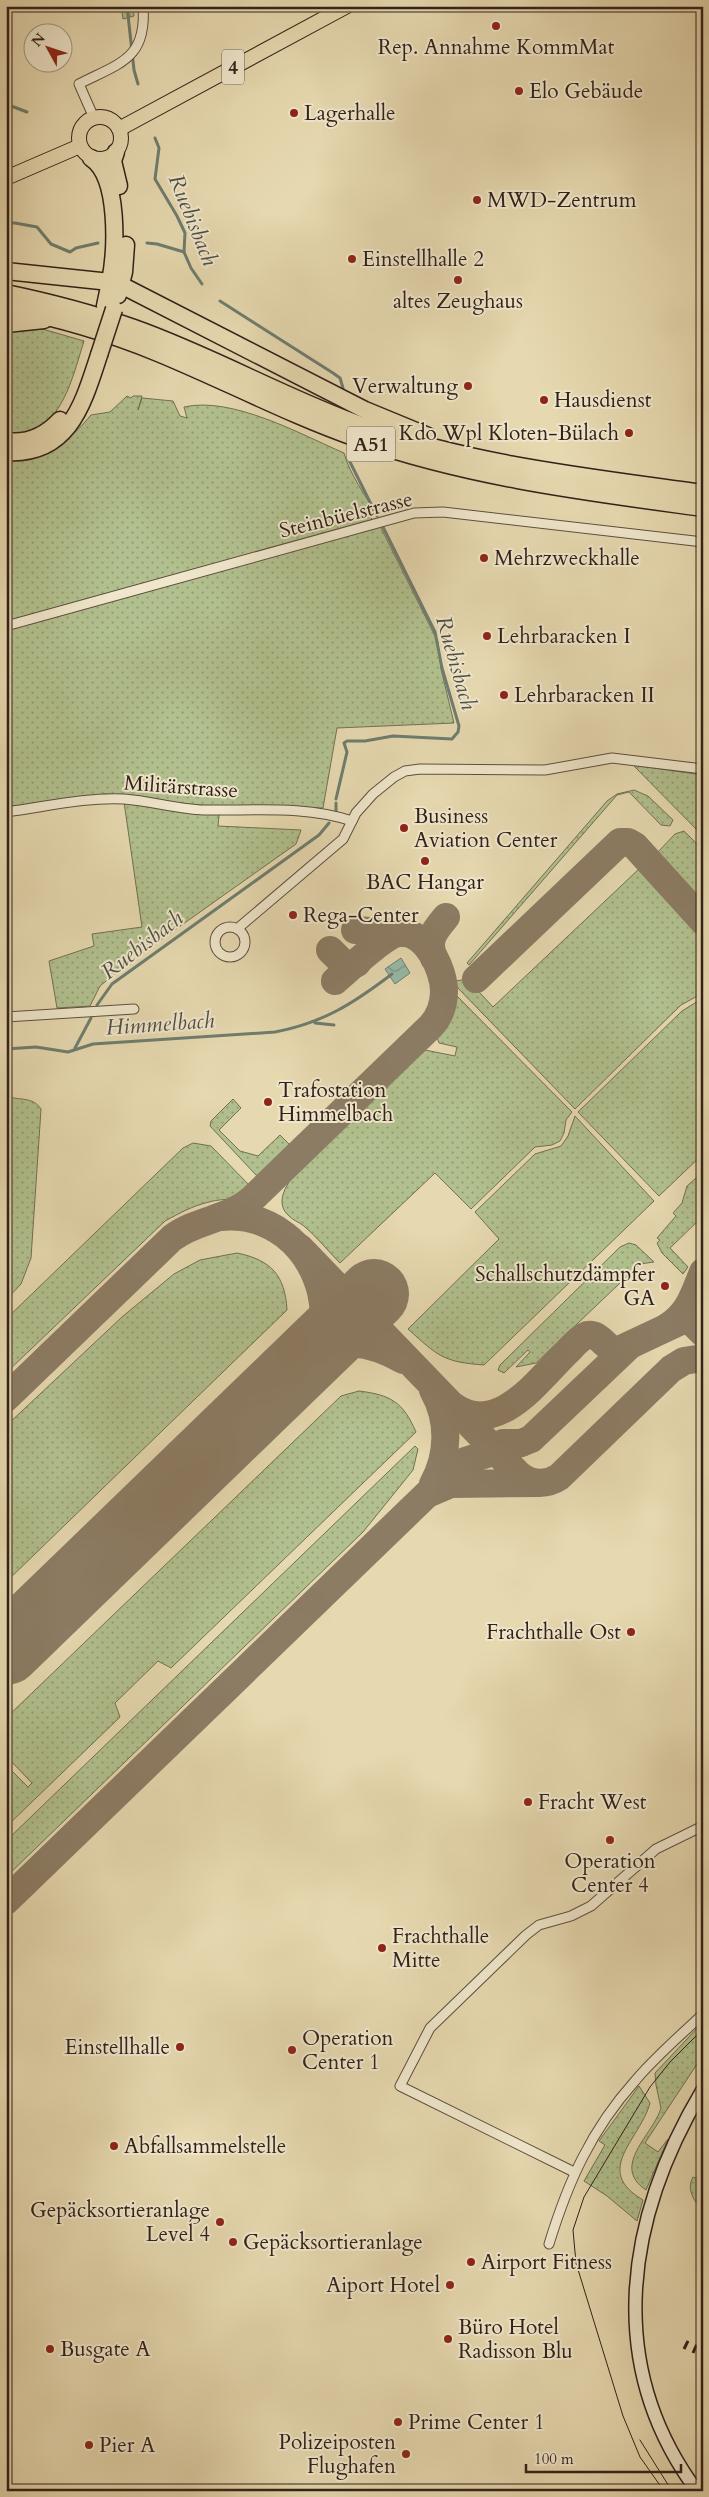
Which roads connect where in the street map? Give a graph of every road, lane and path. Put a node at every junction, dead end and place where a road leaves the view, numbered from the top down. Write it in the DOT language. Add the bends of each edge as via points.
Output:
graph roads {
  1 [pos="143,6"];
  2 [pos="347,6"];
  3 [pos="94,118"];
  4 [pos="119,129"];
  5 [pos="86,152"];
  6 [pos="116,152"];
  7 [pos="6,178"];
  8 [pos="6,271"];
  9 [pos="115,283"];
  10 [pos="6,294"];
  11 [pos="6,308"];
  12 [pos="57,319"];
  13 [pos="6,324"];
  14 [pos="94,353"];
  15 [pos="6,441"];
  16 [pos="6,452"];
  17 [pos="490,461"];
  18 [pos="703,493"];
  19 [pos="703,508"];
  20 [pos="703,542"];
  21 [pos="6,626"];
  22 [pos="703,769"];
  23 [pos="6,812"];
  24 [pos="352,822"];
  25 [pos="237,929"];
  26 [pos="134,1009"];
  27 [pos="6,1017"];
  28 [pos="703,1826"];
  29 [pos="703,2014"];
  30 [pos="703,2089"];
  31 [pos="574,2172"];
  32 [pos="549,2244"];
  33 [pos="697,2491"];
  1 -- 3 [label="street" via="144,27 139,45 123,61 79,84"];
  2 -- 4 [label="main road, 4"];
  3 -- 4 [label="main road" via="108,119"];
  3 -- 5 [label="main road" via="81,129"];
  4 -- 6 [label="main road" via="121,140"];
  5 -- 6 [label="main road" via="107,158"];
  5 -- 7 [label="main road"];
  5 -- 9 [label="highway" via="104,173 115,223"];
  6 -- 9 [label="highway" via="114,166 125,214 126,254"];
  8 -- 9 [label="highway"];
  9 -- 14 [label="highway, bridge"];
  9 -- 17 [label="highway" via="380,417"];
  10 -- 17 [label="highway, A51" via="60,305 135,328 364,426"];
  11 -- 12 [label="highway, A51"];
  12 -- 13 [label="highway"];
  12 -- 19 [label="highway, A51" via="139,346 309,420 412,457 522,482"];
  14 -- 15 [label="highway" via="59,420 47,432 32,439"];
  14 -- 16 [label="highway" via="82,405 68,428 39,448"];
  17 -- 18 [label="highway, A51"];
  20 -- 21 [label="street, Steinbüelstrasse" via="443,512 414,513"];
  22 -- 24 [label="street" via="612,758 544,770 412,769 394,777 374,794"];
  23 -- 24 [label="street, Militärstrasse" via="126,799 202,810 308,813"];
  24 -- 25 [label="street" via="343,839 328,853"];
  26 -- 27 [label="street"];
  28 -- 31 [label="street" via="656,1849 591,1906 540,1925 526,1935 430,2028 400,2086"];
  29 -- 31 [label="street" via="635,2080 598,2130"];
  30 -- 33 [label="main road" via="679,2132 652,2198 642,2231 634,2300 643,2378 652,2406"];
  31 -- 32 [label="street"];
}
